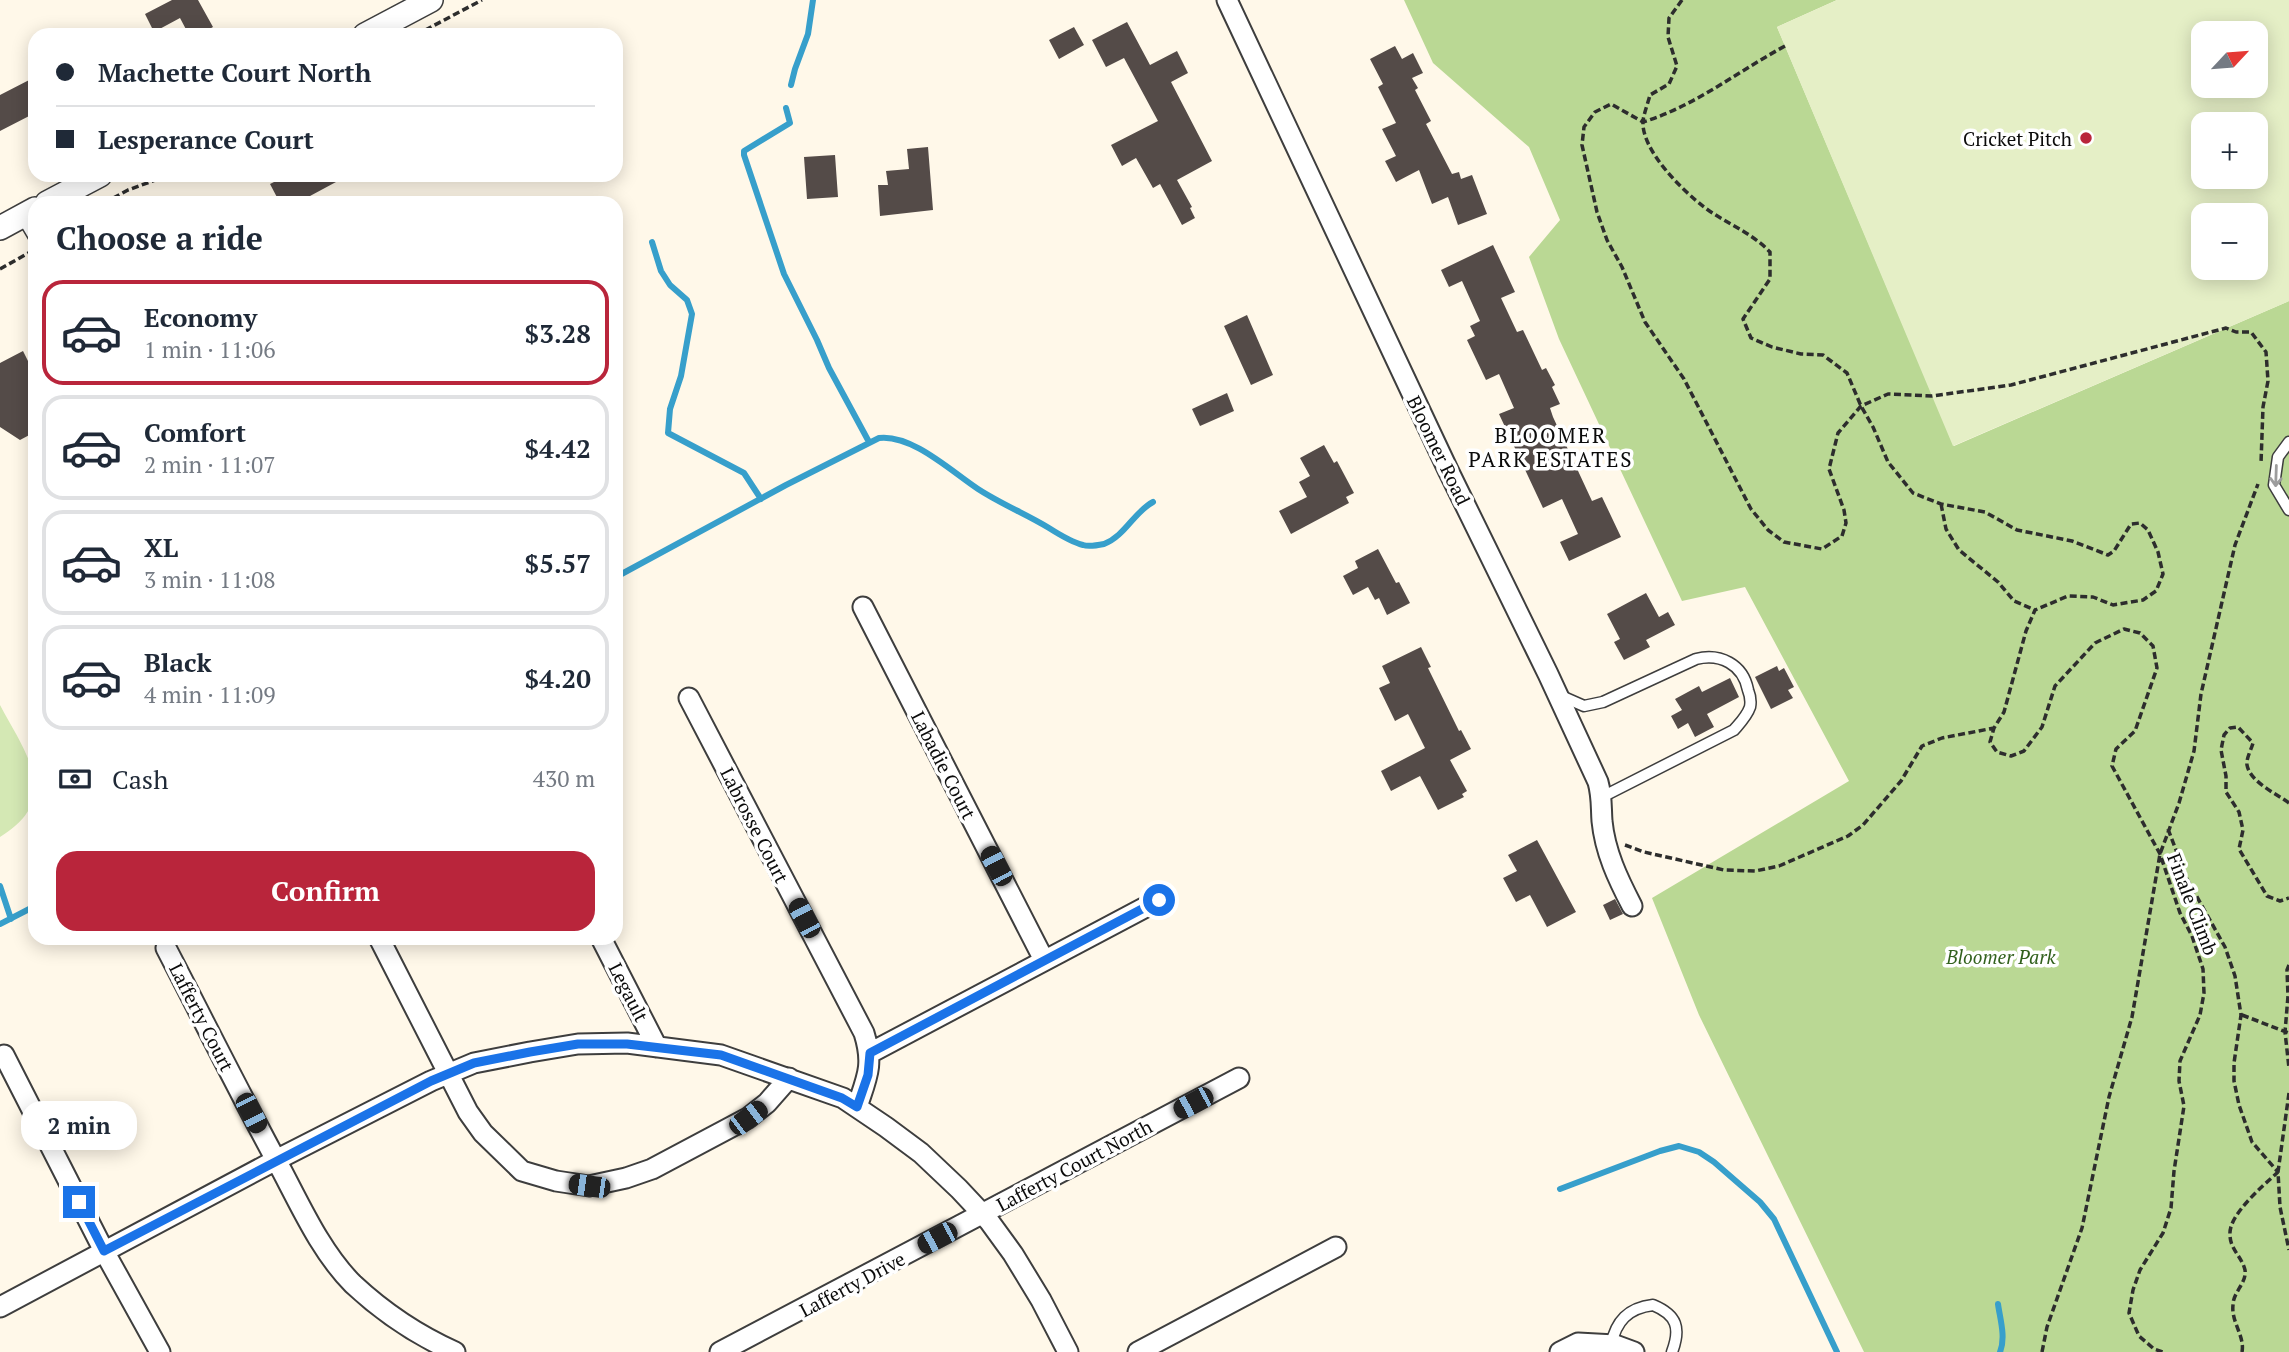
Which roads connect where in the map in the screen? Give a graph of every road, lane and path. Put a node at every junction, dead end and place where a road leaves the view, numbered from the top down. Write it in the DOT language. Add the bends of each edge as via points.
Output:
graph roads {
  1 [pos="431,0"];
  2 [pos="482,0"];
  3 [pos="1227,0"];
  4 [pos="1682,0"];
  5 [pos="378,28"];
  6 [pos="429,28"];
  7 [pos="1784,46"];
  8 [pos="1643,122"];
  9 [pos="87,182"];
  10 [pos="150,182"];
  11 [pos="60,196"];
  12 [pos="117,196"];
  13 [pos="28,213"];
  14 [pos="0,228"];
  15 [pos="28,254"];
  16 [pos="0,269"];
  17 [pos="1861,406"];
  18 [pos="2289,442"];
  19 [pos="2260,472"];
  20 [pos="2259,481"];
  21 [pos="1941,504"];
  22 [pos="2289,510"];
  23 [pos="863,607"];
  24 [pos="2035,610"];
  25 [pos="1556,694"];
  26 [pos="689,698"];
  27 [pos="1994,729"];
  28 [pos="1602,797"];
  29 [pos="2289,803"];
  30 [pos="1602,822"];
  31 [pos="2168,829"];
  32 [pos="2160,854"];
  33 [pos="2289,898"];
  34 [pos="1159,900"];
  35 [pos="1632,906"];
  36 [pos="383,945"];
  37 [pos="605,945"];
  38 [pos="166,948"];
  39 [pos="1044,960"];
  40 [pos="2289,965"];
  41 [pos="2241,1015"];
  42 [pos="2287,1033"];
  43 [pos="657,1047"];
  44 [pos="870,1053"];
  45 [pos="4,1055"];
  46 [pos="2289,1068"];
  47 [pos="450,1073"];
  48 [pos="789,1078"];
  49 [pos="1240,1078"];
  50 [pos="2289,1093"];
  51 [pos="857,1107"];
  52 [pos="276,1160"];
  53 [pos="2278,1172"];
  54 [pos="982,1213"];
  55 [pos="1336,1247"];
  56 [pos="2289,1250"];
  57 [pos="104,1251"];
  58 [pos="0,1307"];
  59 [pos="1611,1345"];
  60 [pos="160,1352"];
  61 [pos="455,1352"];
  62 [pos="720,1352"];
  63 [pos="1068,1352"];
  64 [pos="1138,1352"];
  65 [pos="1560,1352"];
  66 [pos="1634,1352"];
  67 [pos="1672,1352"];
  68 [pos="2042,1352"];
  69 [pos="2163,1352"];
  70 [pos="2242,1352"];
  1 -- 5 [label="street"];
  2 -- 6 [label="path"];
  3 -- 25 [label="street, Bloomer Road"];
  4 -- 8 [label="path" via="1669,18 1668,37 1677,66 1669,84 1650,95"];
  7 -- 8 [label="path" via="1688,105"];
  8 -- 17 [label="path" via="1648,144 1670,176 1704,207 1770,252 1770,279 1743,320 1751,338 1801,354 1823,355 1847,373"];
  8 -- 17 [label="path" via="1611,104 1595,112 1584,127 1582,145 1597,212 1645,322 1684,379 1751,509 1784,542 1822,549 1842,536 1844,510 1829,469 1838,433"];
  9 -- 11 [label="street"];
  10 -- 12 [label="path"];
  13 -- 14 [label="street"];
  15 -- 16 [label="path"];
  17 -- 19 [label="path" via="1888,394 1932,396 2011,385 2226,328 2252,332 2266,352 2268,381"];
  17 -- 21 [label="path" via="1888,462 1913,493"];
  18 -- 22 [label="lane, one-way" via="2278,457 2274,485"];
  20 -- 31 [label="path" via="2235,545 2201,694 2194,751"];
  21 -- 24 [label="path" via="1946,529 1959,551 2014,601"];
  21 -- 24 [label="path" via="1985,512 2017,530 2072,541 2108,555 2131,524 2140,523 2148,530 2163,574 2156,591 2143,600 2113,606 2094,597 2068,596"];
  23 -- 39 [label="street, Labadie Court"];
  24 -- 27 [label="path" via="2004,712"];
  25 -- 28 [label="street, Bloomer Road"];
  25 -- 28 [label="lane" via="1584,706 1603,702 1707,656 1735,664 1748,685 1751,704 1734,730"];
  26 -- 44 [label="street, Labrosse Court" via="851,1005"];
  27 -- 30 [label="path" via="1922,746 1901,781 1863,825 1849,836 1779,866 1724,870 1644,852 1620,843"];
  27 -- 32 [label="path, Finale Climb" via="1990,742 1997,752 2011,756 2024,751 2042,727 2055,686 2095,643 2124,629 2140,633 2153,646 2157,668 2135,731 2116,748 2112,766"];
  28 -- 30 [label="street, Bloomer Road"];
  29 -- 33 [label="path" via="2256,779 2247,762 2253,743 2238,727 2230,727 2221,751 2226,792 2239,812 2239,849 2267,897"];
  30 -- 35 [label="street, Bloomer Road" via="1615,873"];
  31 -- 32 [label="path"];
  31 -- 41 [label="path" via="2187,879 2225,947"];
  32 -- 68 [label="path" via="2132,1017 2109,1097 2082,1228"];
  32 -- 69 [label="path, Finale Climb" via="2203,969 2204,993 2200,1015 2180,1061 2184,1106 2171,1208 2163,1233 2140,1270 2129,1313 2140,1336"];
  34 -- 39 [label="street"];
  36 -- 47 [label="street"];
  37 -- 43 [label="street, Legault"];
  38 -- 52 [label="street, Lafferty Court"];
  39 -- 44 [label="street"];
  40 -- 42 [label="path"];
  41 -- 42 [label="path"];
  41 -- 53 [label="path" via="2234,1063 2239,1105 2252,1142"];
  42 -- 46 [label="path"];
  43 -- 47 [label="street" via="578,1044 474,1063"];
  43 -- 48 [label="street" via="721,1055"];
  44 -- 51 [label="street"];
  45 -- 57 [label="street"];
  47 -- 48 [label="street" via="483,1133 522,1171 589,1186 652,1169 736,1124 767,1103"];
  47 -- 52 [label="street"];
  48 -- 51 [label="street"];
  49 -- 54 [label="street, Lafferty Court North"];
  50 -- 53 [label="path"];
  51 -- 54 [label="street" via="921,1153"];
  52 -- 57 [label="street"];
  52 -- 61 [label="street" via="309,1222 352,1283 389,1314"];
  53 -- 56 [label="path"];
  53 -- 70 [label="path" via="2234,1217 2229,1234 2245,1271 2232,1305"];
  54 -- 62 [label="street, Lafferty Drive"];
  54 -- 63 [label="street" via="1013,1254"];
  55 -- 64 [label="street"];
  57 -- 58 [label="street"];
  57 -- 60 [label="street"];
  59 -- 65 [label="street" via="1578,1343"];
  59 -- 66 [label="street"];
  59 -- 67 [label="lane" via="1615,1327 1629,1312 1653,1304 1670,1313 1677,1326"];
}
